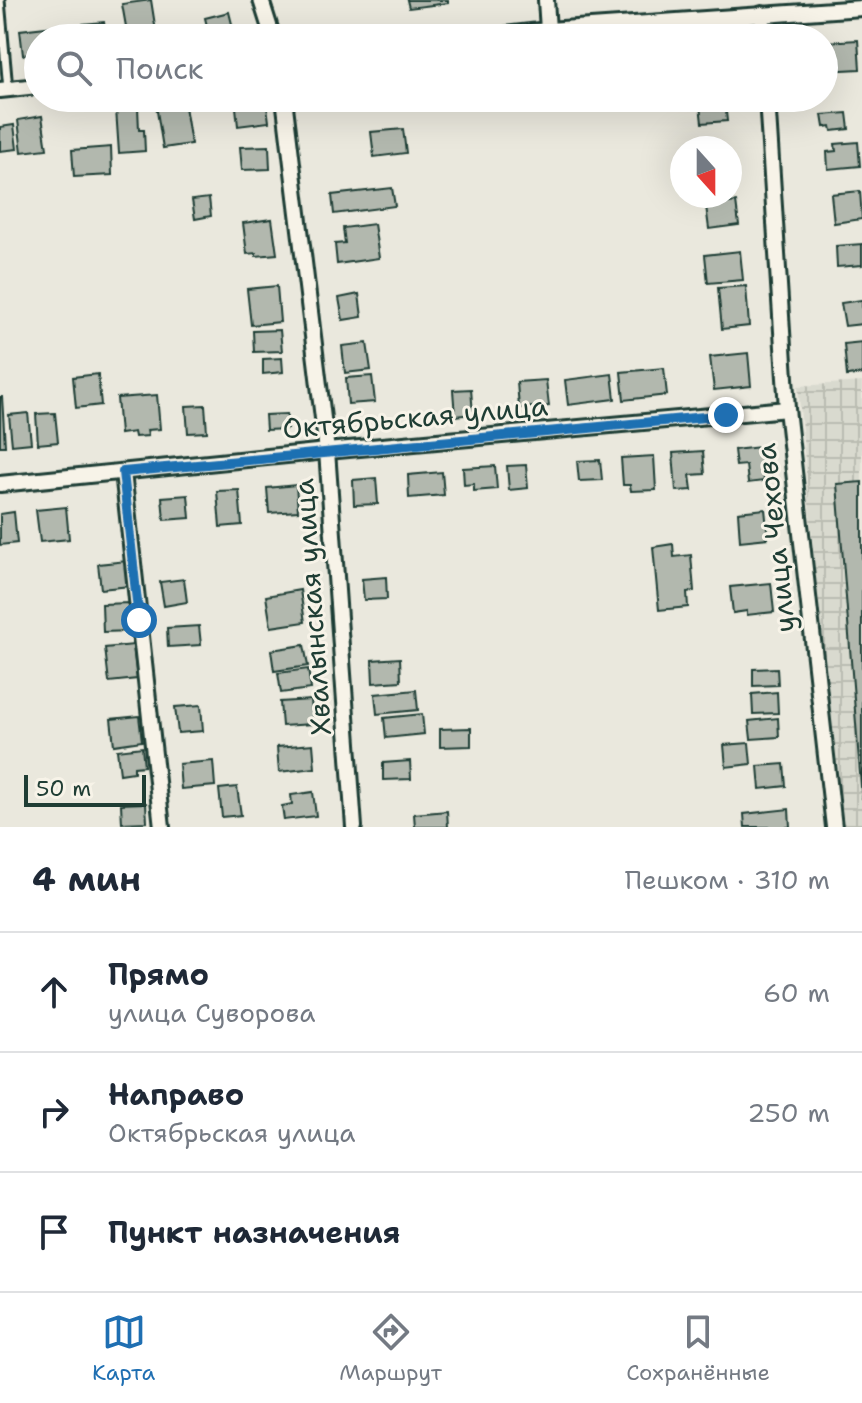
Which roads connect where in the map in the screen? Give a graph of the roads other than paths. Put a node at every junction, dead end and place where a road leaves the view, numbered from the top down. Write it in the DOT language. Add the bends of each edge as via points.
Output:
graph roads {
  1 [pos="0,0"];
  2 [pos="261,0"];
  3 [pos="546,0"];
  4 [pos="862,8"];
  5 [pos="762,14"];
  6 [pos="269,24"];
  7 [pos="548,24"];
  8 [pos="628,24"];
  9 [pos="763,24"];
  10 [pos="24,87"];
  11 [pos="4,89"];
  12 [pos="286,112"];
  13 [pos="768,112"];
  14 [pos="787,409"];
  15 [pos="327,451"];
  16 [pos="123,472"];
  17 [pos="0,484"];
  18 [pos="162,827"];
  19 [pos="354,827"];
  20 [pos="834,827"];
  1 -- 11 [label="lane"];
  2 -- 6 [label="street"];
  3 -- 7 [label="street"];
  4 -- 5 [label="street"];
  5 -- 8 [label="street"];
  5 -- 9 [label="street"];
  10 -- 11 [label="street"];
  12 -- 15 [label="street, Хвалынская улица"];
  13 -- 14 [label="street, улица Чехова"];
  14 -- 15 [label="street, Октябрьская улица"];
  14 -- 20 [label="street, улица Чехова"];
  15 -- 16 [label="street, Октябрьская улица"];
  15 -- 19 [label="street, Хвалынская улица"];
  16 -- 17 [label="street, Октябрьская улица"];
  16 -- 18 [label="street"];
}
